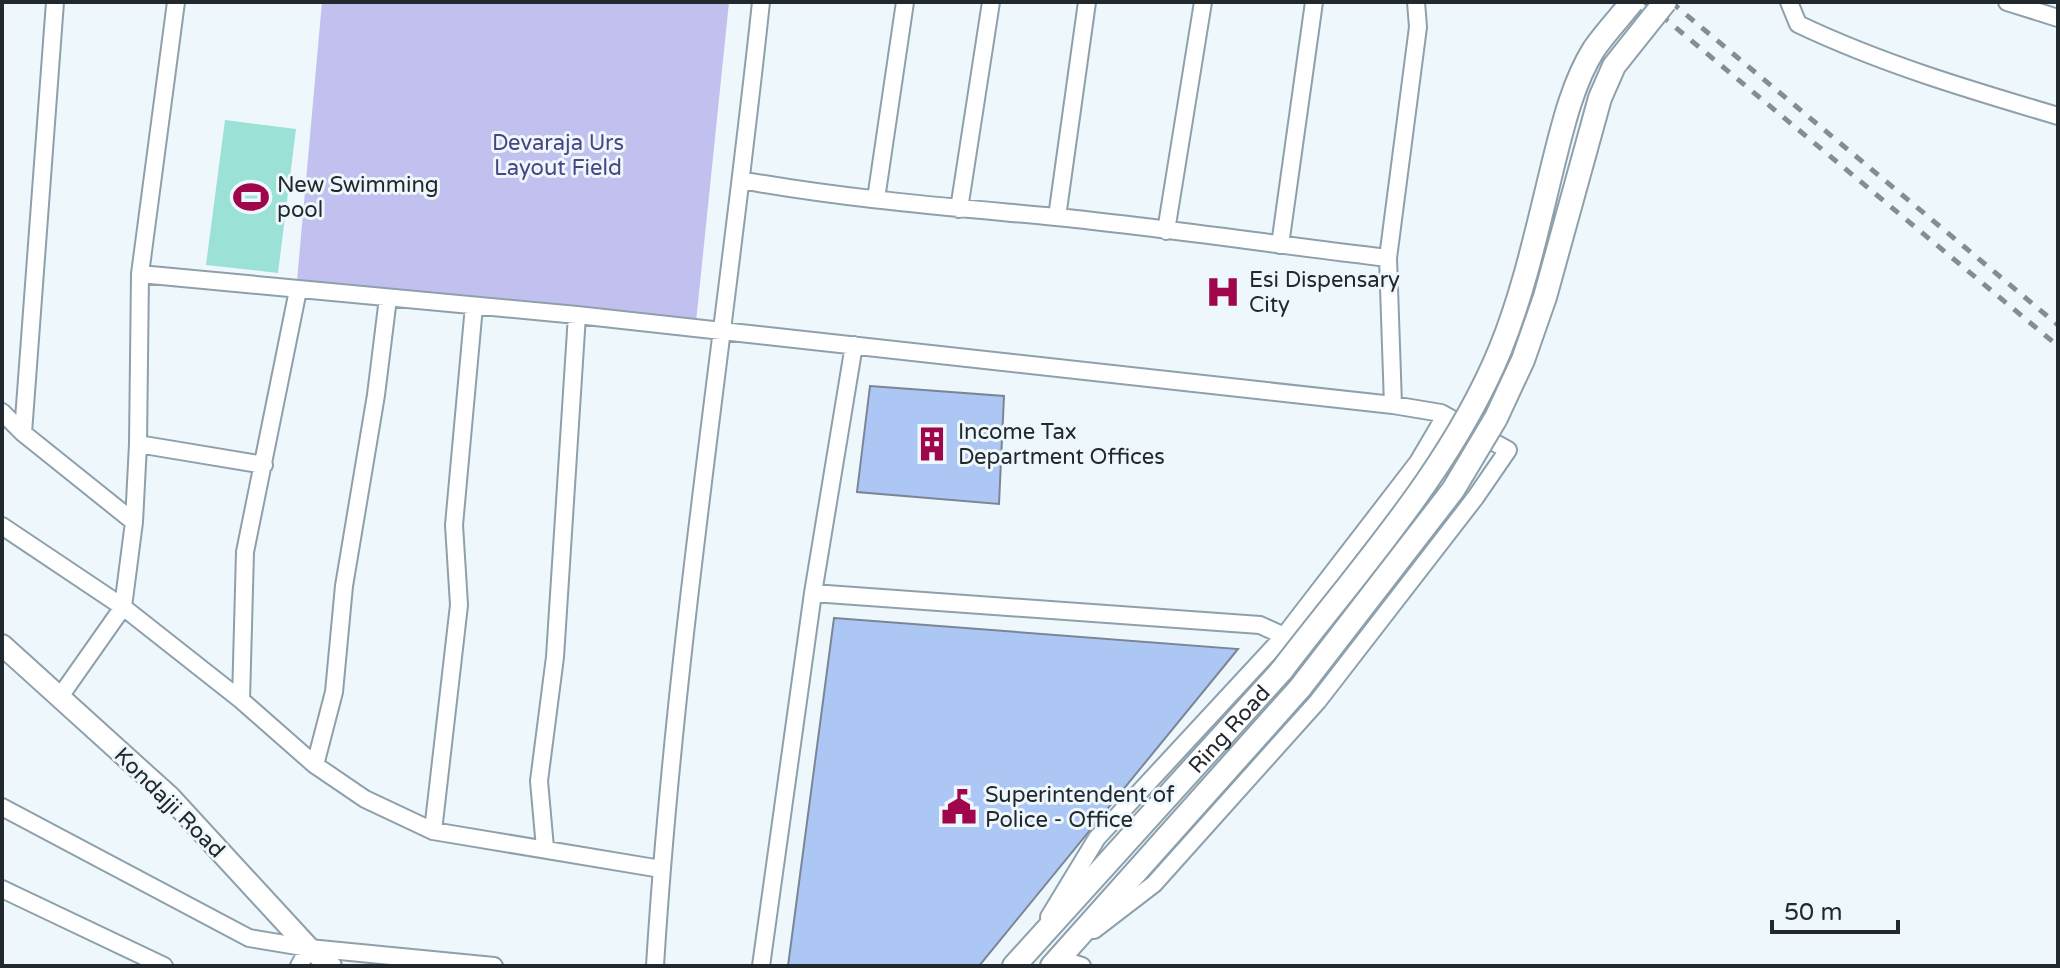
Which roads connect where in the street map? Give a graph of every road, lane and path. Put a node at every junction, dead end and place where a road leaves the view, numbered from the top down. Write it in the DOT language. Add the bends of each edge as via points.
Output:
graph roads {
  1 [pos="55,2"];
  2 [pos="176,2"];
  3 [pos="761,2"];
  4 [pos="905,2"];
  5 [pos="991,2"];
  6 [pos="1087,2"];
  7 [pos="1203,2"];
  8 [pos="1314,2"];
  9 [pos="1416,2"];
  10 [pos="1632,2"];
  11 [pos="1665,2"];
  12 [pos="1789,2"];
  13 [pos="2007,2"];
  14 [pos="2058,18"];
  15 [pos="2058,116"];
  16 [pos="741,180"];
  17 [pos="876,199"];
  18 [pos="959,209"];
  19 [pos="1057,217"];
  20 [pos="1166,231"];
  21 [pos="1280,245"];
  22 [pos="1388,258"];
  23 [pos="140,274"];
  24 [pos="298,290"];
  25 [pos="388,298"];
  26 [pos="474,306"];
  27 [pos="577,315"];
  28 [pos="720,330"];
  29 [pos="854,345"];
  30 [pos="1393,405"];
  31 [pos="2,412"];
  32 [pos="1445,416"];
  33 [pos="23,433"];
  34 [pos="138,444"];
  35 [pos="264,465"];
  36 [pos="134,522"];
  37 [pos="2,526"];
  38 [pos="813,593"];
  39 [pos="123,607"];
  40 [pos="1284,636"];
  41 [pos="2,645"];
  42 [pos="59,698"];
  43 [pos="241,700"];
  44 [pos="315,765"];
  45 [pos="2,807"];
  46 [pos="433,831"];
  47 [pos="545,848"];
  48 [pos="661,869"];
  49 [pos="2,889"];
  50 [pos="1032,946"];
  51 [pos="304,957"];
  52 [pos="1055,962"];
  53 [pos="164,966"];
  54 [pos="331,966"];
  55 [pos="494,966"];
  56 [pos="655,966"];
  57 [pos="761,966"];
  58 [pos="1014,966"];
  59 [pos="1082,966"];
  1 -- 33 [label="street"];
  2 -- 23 [label="street"];
  3 -- 16 [label="street"];
  4 -- 17 [label="street"];
  5 -- 18 [label="street"];
  6 -- 19 [label="street"];
  7 -- 20 [label="street"];
  8 -- 21 [label="street"];
  9 -- 22 [label="street" via="1418,27"];
  10 -- 50 [label="main road, Ring Road, bridge" via="1594,50 1578,85 1563,124 1523,287 1500,350 1434,473 1282,670"];
  11 -- 52 [label="main road, bridge" via="1614,66 1600,98 1523,360 1453,490 1300,688"];
  12 -- 15 [label="street" via="1798,24 1847,48"];
  13 -- 14 [label="street"];
  16 -- 17 [label="street"];
  16 -- 28 [label="street"];
  17 -- 18 [label="street"];
  18 -- 19 [label="street"];
  19 -- 20 [label="street"];
  20 -- 21 [label="street"];
  21 -- 22 [label="street"];
  22 -- 30 [label="street"];
  23 -- 24 [label="street"];
  23 -- 34 [label="street"];
  24 -- 25 [label="street"];
  24 -- 35 [label="street"];
  25 -- 26 [label="street"];
  25 -- 44 [label="street" via="344,586 334,692"];
  26 -- 27 [label="street"];
  26 -- 46 [label="street" via="454,525 459,605"];
  27 -- 28 [label="street"];
  27 -- 47 [label="street" via="555,657 539,781"];
  28 -- 29 [label="street"];
  28 -- 48 [label="street"];
  29 -- 30 [label="street"];
  29 -- 38 [label="street"];
  30 -- 32 [label="street"];
  31 -- 33 [label="street"];
  32 -- 40 [label="street" via="1418,462"];
  32 -- 52 [label="street" via="1508,450 1475,498 1318,701 1154,884"];
  33 -- 36 [label="street"];
  34 -- 35 [label="street"];
  34 -- 36 [label="street"];
  35 -- 43 [label="street" via="245,552"];
  36 -- 39 [label="street"];
  37 -- 39 [label="street"];
  38 -- 40 [label="street" via="1260,625"];
  38 -- 57 [label="street"];
  39 -- 42 [label="street"];
  39 -- 43 [label="street"];
  40 -- 50 [label="street" via="1097,838"];
  41 -- 42 [label="street, Kondajji Road"];
  42 -- 51 [label="street, Kondajji Road" via="170,797"];
  43 -- 44 [label="street"];
  44 -- 46 [label="street" via="365,799"];
  45 -- 51 [label="street" via="249,938"];
  46 -- 47 [label="street"];
  47 -- 48 [label="street"];
  48 -- 56 [label="street"];
  49 -- 53 [label="street"];
  50 -- 58 [label="main road, Ring Road"];
  51 -- 54 [label="street, Kondajji Road"];
  51 -- 55 [label="street"];
  52 -- 59 [label="street"];
}
